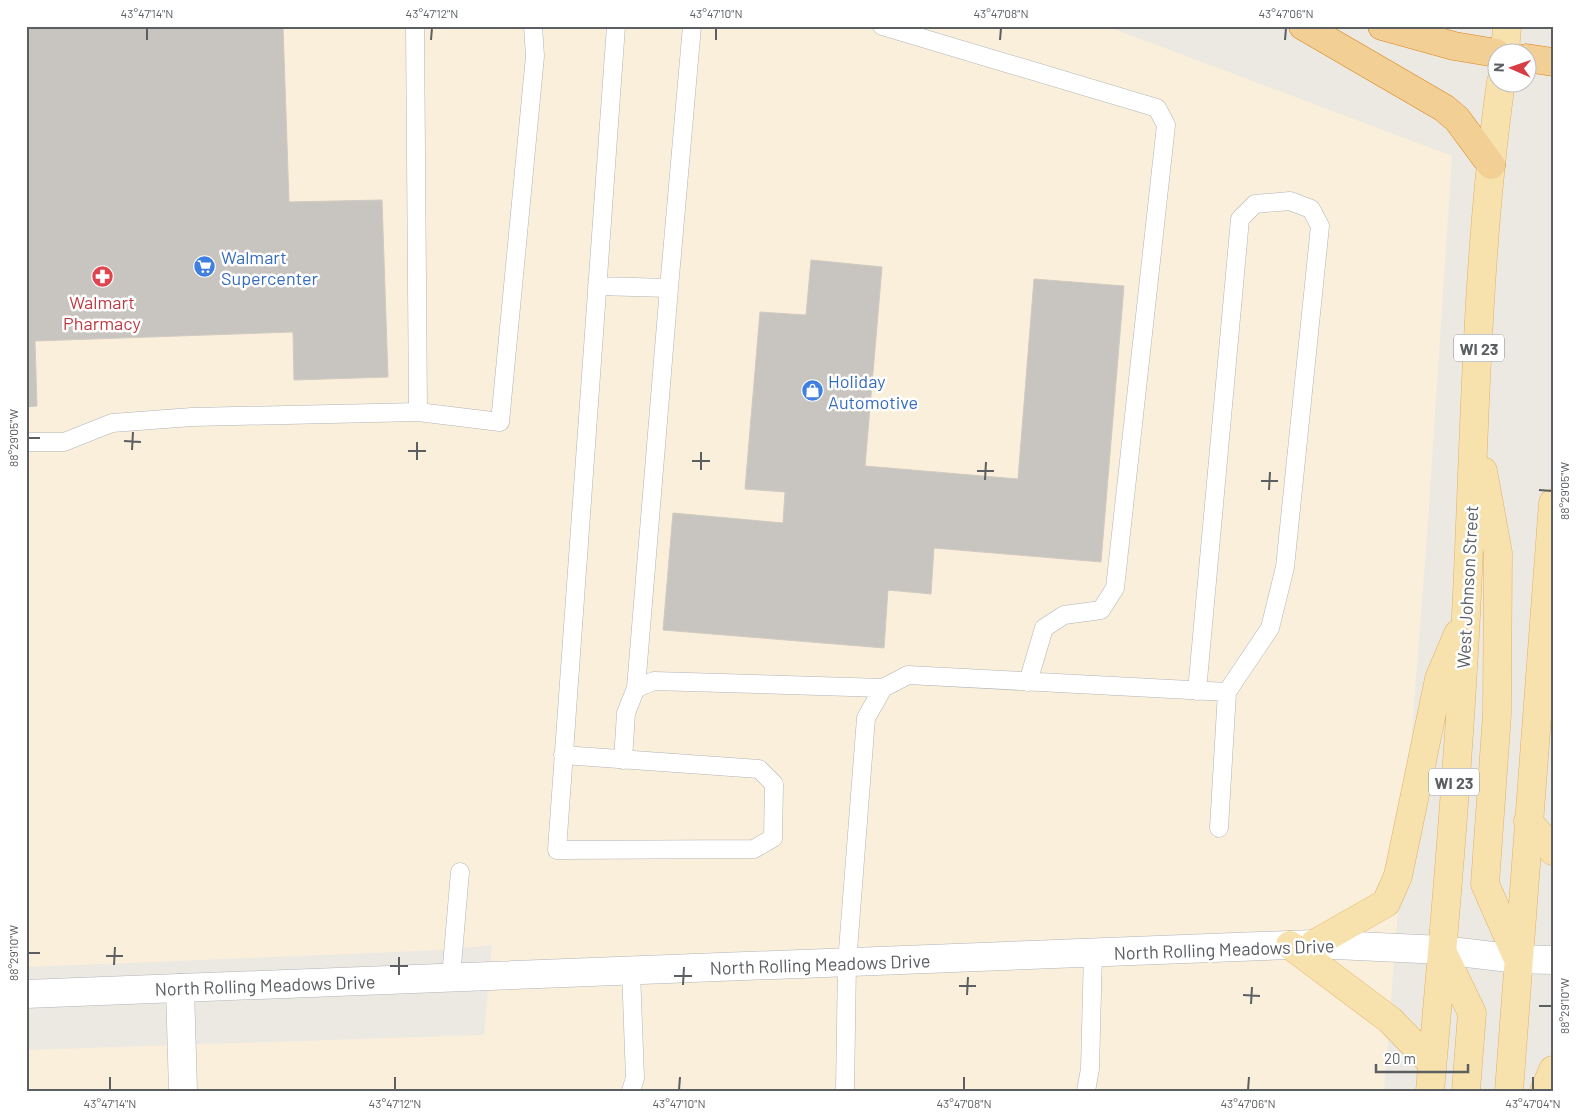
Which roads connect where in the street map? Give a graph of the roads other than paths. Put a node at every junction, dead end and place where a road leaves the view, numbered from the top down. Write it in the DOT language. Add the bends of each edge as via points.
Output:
graph roads {
  1 [pos="415,26"];
  2 [pos="533,26"];
  3 [pos="616,26"];
  4 [pos="692,26"];
  5 [pos="882,26"];
  6 [pos="1303,26"];
  7 [pos="1382,26"];
  8 [pos="1507,26"];
  9 [pos="1506,42"];
  10 [pos="1486,51"];
  11 [pos="1536,59"];
  12 [pos="1553,62"];
  13 [pos="1500,92"];
  14 [pos="1491,165"];
  15 [pos="597,286"];
  16 [pos="669,288"];
  17 [pos="418,412"];
  18 [pos="1474,418"];
  19 [pos="26,442"];
  20 [pos="1553,503"];
  21 [pos="1466,614"];
  22 [pos="1028,682"];
  23 [pos="636,688"];
  24 [pos="883,688"];
  25 [pos="1197,691"];
  26 [pos="1227,692"];
  27 [pos="563,755"];
  28 [pos="623,760"];
  29 [pos="1528,821"];
  30 [pos="1219,828"];
  31 [pos="1553,851"];
  32 [pos="460,872"];
  33 [pos="1302,945"];
  34 [pos="1442,950"];
  35 [pos="1093,954"];
  36 [pos="1518,959"];
  37 [pos="1553,960"];
  38 [pos="847,963"];
  39 [pos="631,971"];
  40 [pos="451,977"];
  41 [pos="180,988"];
  42 [pos="26,994"];
  43 [pos="1432,1063"];
  44 [pos="1553,1070"];
  45 [pos="183,1091"];
  46 [pos="631,1091"];
  47 [pos="845,1091"];
  48 [pos="1086,1091"];
  49 [pos="1430,1091"];
  50 [pos="1466,1091"];
  51 [pos="1509,1091"];
  52 [pos="1544,1091"];
  1 -- 17 [label="lane"];
  2 -- 17 [label="lane" via="535,56 500,422"];
  3 -- 15 [label="lane"];
  4 -- 16 [label="lane"];
  5 -- 22 [label="lane" via="1157,108 1166,125 1115,588 1101,610 1064,615 1044,628"];
  6 -- 14 [label="highway" via="1444,108"];
  7 -- 10 [label="highway"];
  8 -- 9 [label="main road"];
  11 -- 12 [label="highway"];
  13 -- 14 [label="main road, West Johnson Street / WI 23"];
  14 -- 18 [label="main road, West Johnson Street / WI 23"];
  15 -- 16 [label="lane"];
  15 -- 27 [label="lane"];
  16 -- 23 [label="lane"];
  17 -- 19 [label="lane" via="192,417 112,423 64,442"];
  18 -- 21 [label="main road, West Johnson Street / WI 23"];
  18 -- 36 [label="main road" via="1498,553 1497,714 1485,884"];
  20 -- 29 [label="main road"];
  21 -- 33 [label="main road" via="1439,679 1398,876 1386,903"];
  21 -- 34 [label="main road, West Johnson Street / WI 23"];
  22 -- 24 [label="lane" via="908,675"];
  22 -- 25 [label="lane"];
  23 -- 24 [label="lane" via="654,681"];
  23 -- 28 [label="lane" via="626,713"];
  24 -- 38 [label="lane" via="866,718"];
  25 -- 26 [label="lane"];
  25 -- 26 [label="lane" via="1240,219 1255,204 1290,201 1311,209 1320,226 1285,568 1270,628"];
  26 -- 30 [label="lane"];
  27 -- 28 [label="lane"];
  27 -- 28 [label="lane" via="556,850 754,849 773,838 774,784 759,769"];
  29 -- 31 [label="main road"];
  29 -- 36 [label="main road"];
  32 -- 40 [label="lane"];
  33 -- 34 [label="main road, North Rolling Meadows Drive"];
  33 -- 35 [label="main road, North Rolling Meadows Drive"];
  33 -- 43 [label="main road" via="1390,1020"];
  34 -- 36 [label="main road, North Rolling Meadows Drive"];
  34 -- 43 [label="main road, West Johnson Street / WI 23"];
  34 -- 50 [label="main road" via="1472,1014"];
  35 -- 38 [label="main road, North Rolling Meadows Drive"];
  35 -- 48 [label="lane" via="1090,1069"];
  36 -- 37 [label="main road, North Rolling Meadows Drive"];
  36 -- 51 [label="main road"];
  38 -- 39 [label="main road, North Rolling Meadows Drive"];
  38 -- 47 [label="lane"];
  39 -- 40 [label="main road, North Rolling Meadows Drive"];
  39 -- 46 [label="lane" via="635,1078"];
  40 -- 41 [label="main road, North Rolling Meadows Drive"];
  41 -- 42 [label="main road, North Rolling Meadows Drive"];
  41 -- 45 [label="main road"];
  43 -- 49 [label="main road, West Johnson Street / WI 23"];
  44 -- 52 [label="main road"];
}
